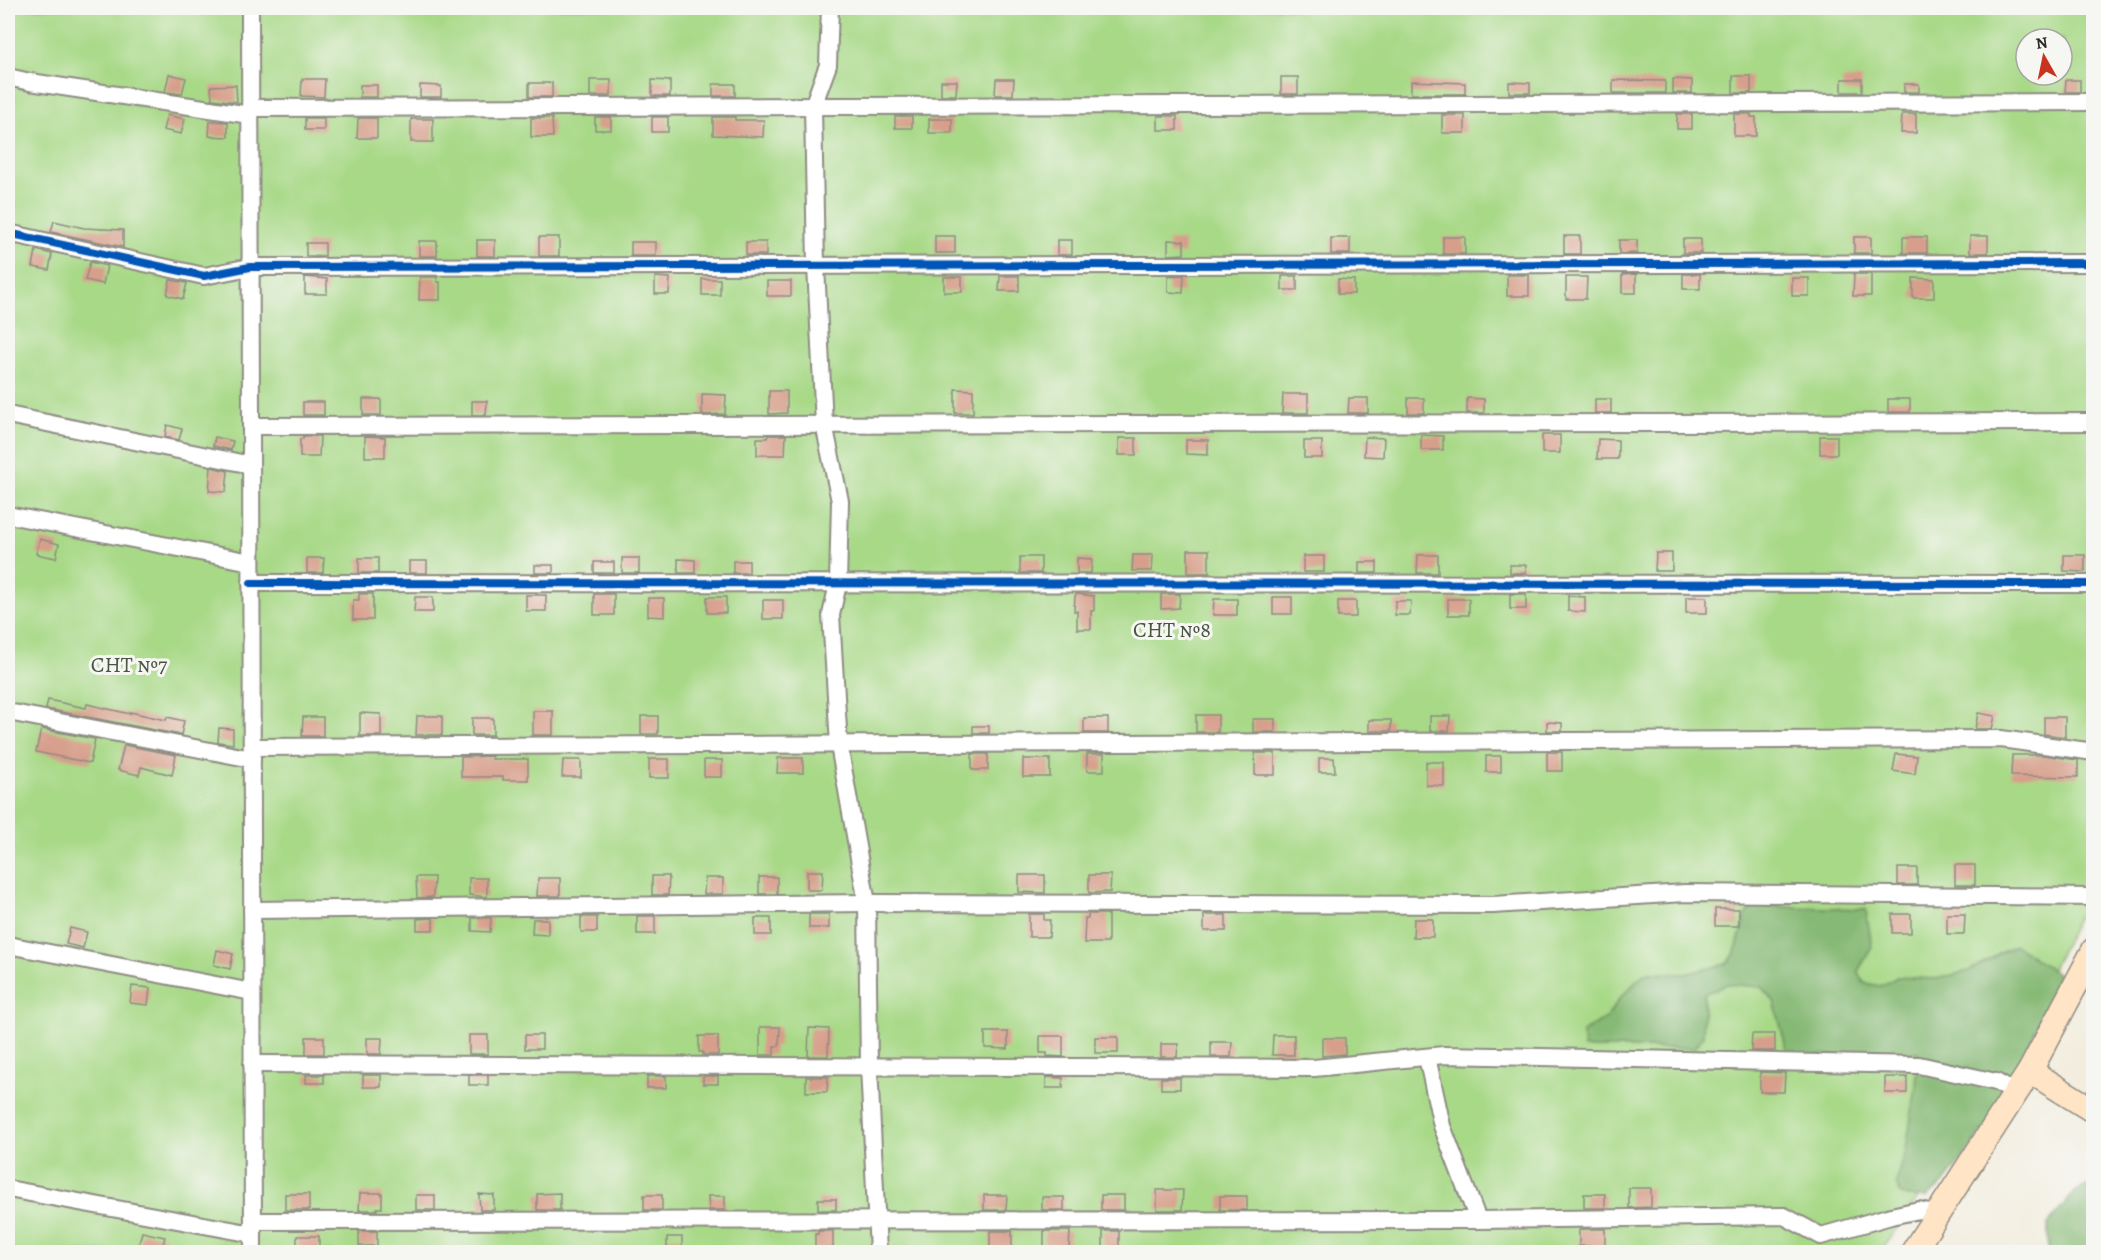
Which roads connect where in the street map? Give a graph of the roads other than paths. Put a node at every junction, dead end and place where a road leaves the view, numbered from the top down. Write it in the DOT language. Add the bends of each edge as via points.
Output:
graph roads {
  1 [pos="250,8"];
  2 [pos="830,8"];
  3 [pos="8,77"];
  4 [pos="2094,102"];
  5 [pos="813,106"];
  6 [pos="250,112"];
  7 [pos="8,233"];
  8 [pos="2094,263"];
  9 [pos="816,266"];
  10 [pos="250,267"];
  11 [pos="8,416"];
  12 [pos="2094,422"];
  13 [pos="824,424"];
  14 [pos="251,426"];
  15 [pos="251,465"];
  16 [pos="8,515"];
  17 [pos="251,562"];
  18 [pos="251,583"];
  19 [pos="838,584"];
  20 [pos="2094,584"];
  21 [pos="8,712"];
  22 [pos="839,745"];
  23 [pos="2094,752"];
  24 [pos="252,753"];
  25 [pos="2094,897"];
  26 [pos="867,903"];
  27 [pos="252,910"];
  28 [pos="8,945"];
  29 [pos="2094,950"];
  30 [pos="252,992"];
  31 [pos="1427,1057"];
  32 [pos="252,1064"];
  33 [pos="869,1066"];
  34 [pos="2030,1071"];
  35 [pos="2015,1094"];
  36 [pos="2094,1111"];
  37 [pos="8,1189"];
  38 [pos="1940,1214"];
  39 [pos="877,1220"];
  40 [pos="1478,1220"];
  41 [pos="253,1227"];
  42 [pos="253,1252"];
  43 [pos="878,1252"];
  44 [pos="1913,1252"];
  1 -- 6 [label="street"];
  2 -- 5 [label="street" via="828,65"];
  3 -- 6 [label="street"];
  4 -- 5 [label="street"];
  5 -- 6 [label="street"];
  5 -- 9 [label="street"];
  6 -- 10 [label="street"];
  7 -- 10 [label="street" via="204,276"];
  8 -- 9 [label="street"];
  9 -- 10 [label="street"];
  9 -- 13 [label="street"];
  10 -- 14 [label="street"];
  11 -- 15 [label="street"];
  12 -- 13 [label="street"];
  13 -- 14 [label="street"];
  13 -- 19 [label="street" via="840,501"];
  14 -- 15 [label="street"];
  15 -- 17 [label="street"];
  16 -- 17 [label="street"];
  17 -- 18 [label="street"];
  18 -- 19 [label="street"];
  18 -- 24 [label="street"];
  19 -- 20 [label="street"];
  19 -- 22 [label="street" via="831,615"];
  21 -- 24 [label="street"];
  22 -- 23 [label="street" via="2001,739"];
  22 -- 24 [label="street"];
  22 -- 26 [label="street"];
  24 -- 27 [label="street"];
  25 -- 26 [label="street" via="1685,893 1493,905"];
  26 -- 27 [label="street"];
  26 -- 33 [label="street"];
  27 -- 30 [label="street"];
  28 -- 30 [label="street"];
  29 -- 34 [label="main road"];
  30 -- 32 [label="street"];
  31 -- 33 [label="street" via="1314,1068"];
  31 -- 35 [label="street" via="1919,1065 1996,1082"];
  31 -- 40 [label="street" via="1442,1126"];
  32 -- 33 [label="street"];
  32 -- 41 [label="street"];
  33 -- 39 [label="street"];
  34 -- 35 [label="main road"];
  34 -- 36 [label="main road"];
  35 -- 38 [label="main road"];
  37 -- 41 [label="street"];
  38 -- 40 [label="street" via="1919,1210 1890,1215 1821,1236 1784,1216"];
  38 -- 44 [label="main road"];
  39 -- 40 [label="street"];
  39 -- 41 [label="street"];
  39 -- 43 [label="street"];
  41 -- 42 [label="street"];
}
